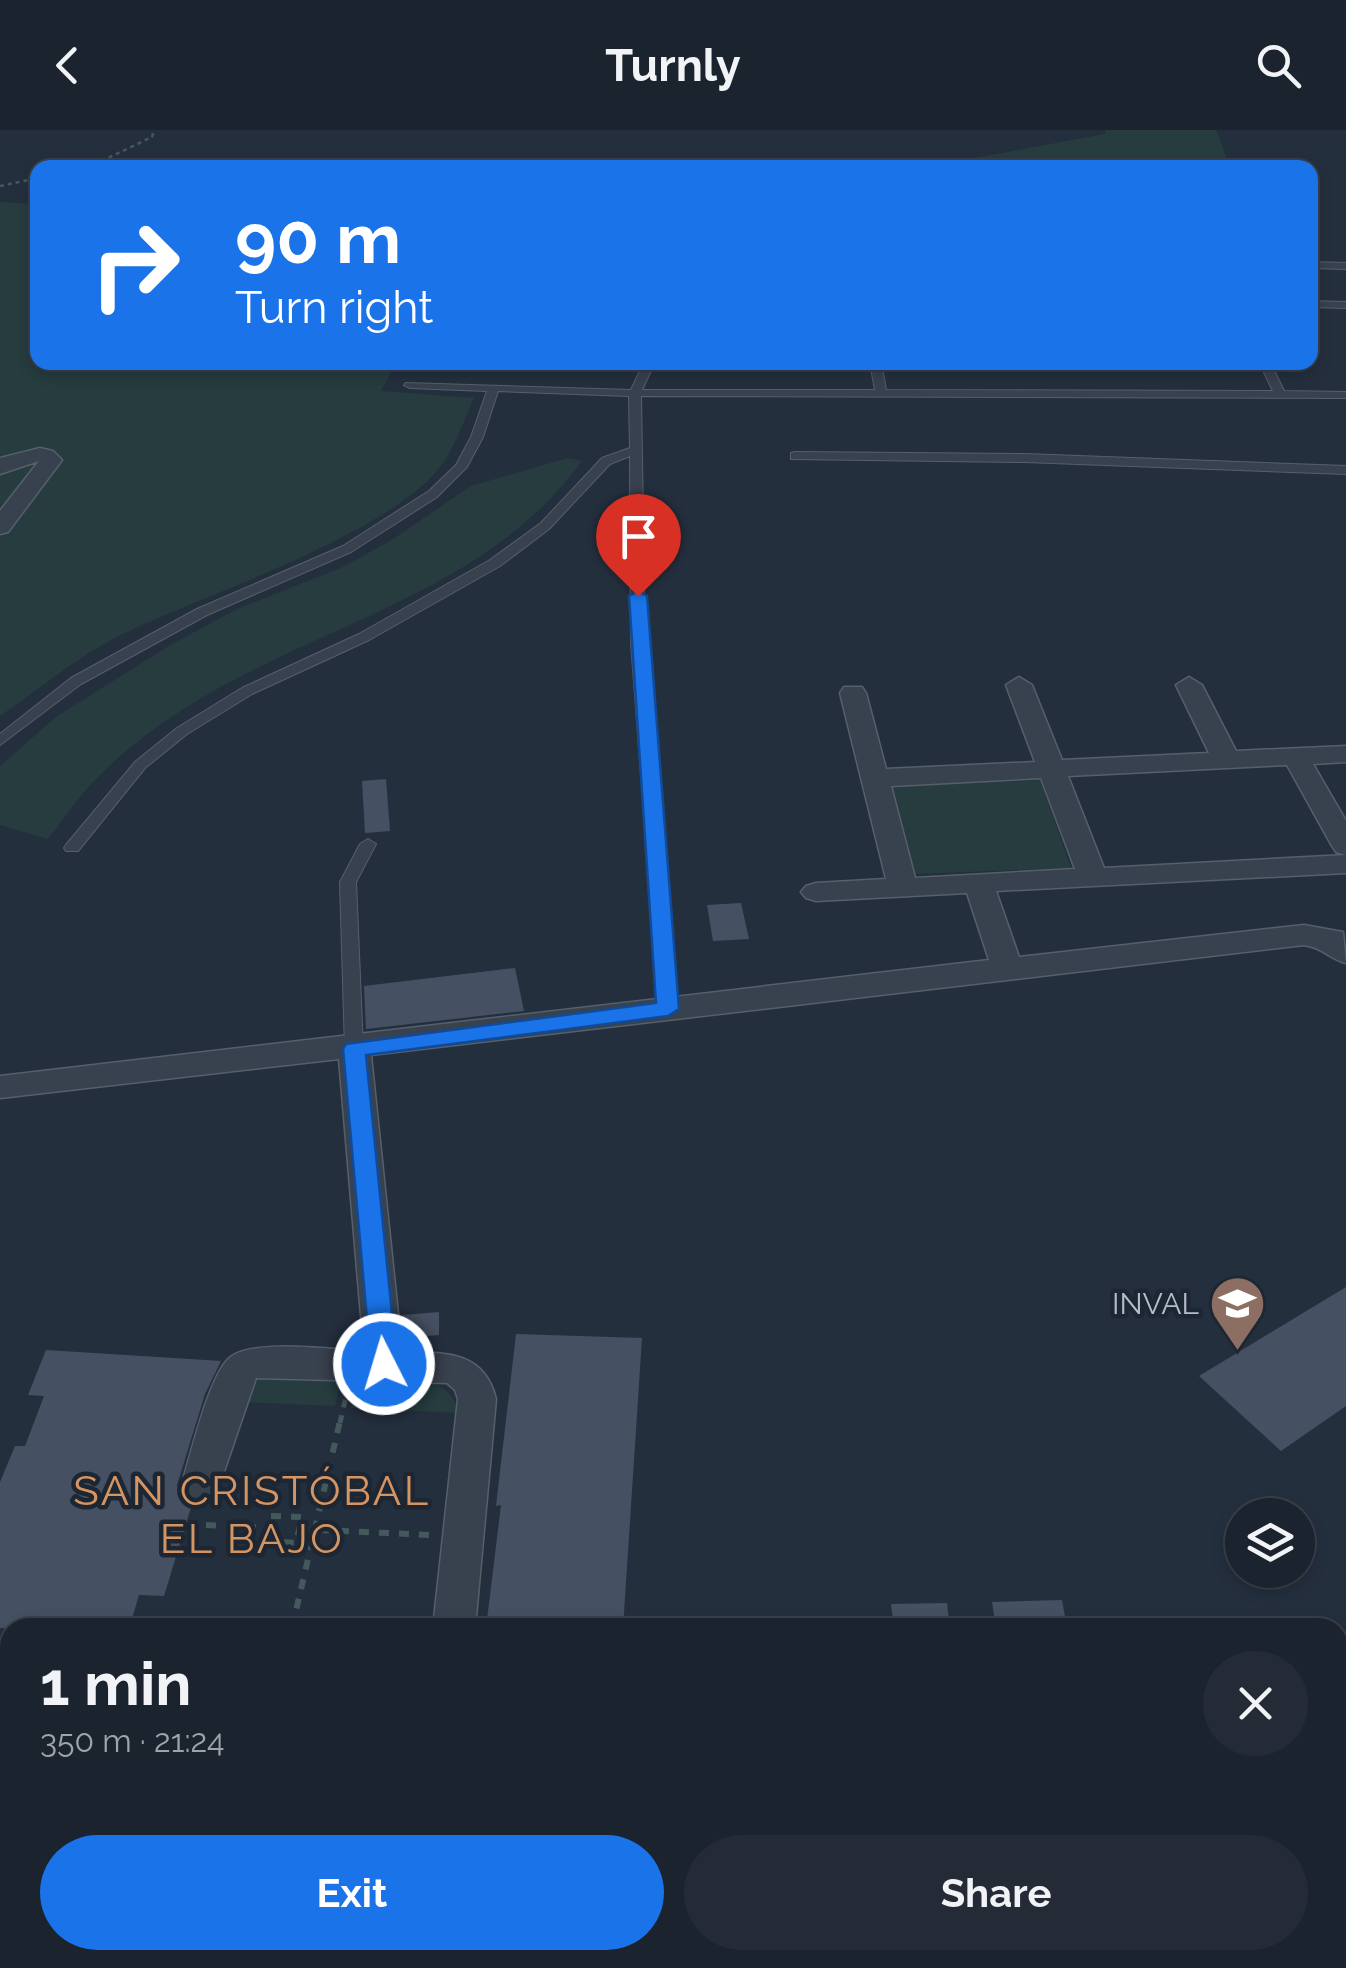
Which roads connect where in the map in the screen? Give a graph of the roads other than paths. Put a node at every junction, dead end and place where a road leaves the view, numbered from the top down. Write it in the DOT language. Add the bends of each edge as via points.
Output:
graph roads {
  1 [pos="1318,265"];
  2 [pos="1346,266"];
  3 [pos="1318,304"];
  4 [pos="1346,305"];
  5 [pos="646,370"];
  6 [pos="876,370"];
  7 [pos="1268,370"];
  8 [pos="410,384"];
  9 [pos="493,390"];
  10 [pos="635,393"];
  11 [pos="881,394"];
  12 [pos="1280,394"];
  13 [pos="1346,395"];
  14 [pos="636,450"];
  15 [pos="795,456"];
  16 [pos="0,467"];
  17 [pos="1346,470"];
  18 [pos="0,526"];
  19 [pos="1020,685"];
  20 [pos="1189,685"];
  21 [pos="852,693"];
  22 [pos="0,740"];
  23 [pos="1346,754"];
  24 [pos="1295,756"];
  25 [pos="1226,759"];
  26 [pos="1052,767"];
  27 [pos="876,778"];
  28 [pos="368,844"];
  29 [pos="1346,846"];
  30 [pos="72,848"];
  31 [pos="1346,864"];
  32 [pos="1093,877"];
  33 [pos="978,883"];
  34 [pos="903,887"];
  35 [pos="816,892"];
  36 [pos="1346,953"];
  37 [pos="1007,966"];
  38 [pos="668,1009"];
  39 [pos="354,1049"];
  40 [pos="0,1088"];
  41 [pos="368,1364"];
  42 [pos="201,1486"];
  43 [pos="455,1618"];
  1 -- 2 [label="lane"];
  3 -- 4 [label="lane"];
  5 -- 10 [label="lane"];
  6 -- 11 [label="lane"];
  7 -- 12 [label="lane"];
  8 -- 9 [label="lane"];
  9 -- 10 [label="lane"];
  9 -- 22 [label="lane" via="461,467 433,494 347,549 202,612 76,681"];
  10 -- 11 [label="lane"];
  10 -- 14 [label="lane"];
  11 -- 12 [label="lane"];
  12 -- 13 [label="lane"];
  14 -- 30 [label="lane" via="606,460 545,526 494,563 396,620 247,691 182,732 140,766"];
  14 -- 38 [label="lane" via="638,643"];
  15 -- 17 [label="lane"];
  16 -- 18 [label="street" via="20,456 52,460"];
  19 -- 26 [label="street"];
  20 -- 25 [label="street"];
  21 -- 27 [label="street"];
  23 -- 24 [label="street"];
  24 -- 25 [label="street"];
  24 -- 29 [label="street"];
  25 -- 26 [label="street"];
  26 -- 27 [label="street"];
  26 -- 32 [label="street"];
  27 -- 34 [label="street"];
  28 -- 39 [label="lane" via="348,882"];
  31 -- 32 [label="street"];
  32 -- 33 [label="street"];
  33 -- 34 [label="street"];
  33 -- 37 [label="street"];
  34 -- 35 [label="street"];
  36 -- 37 [label="street" via="1332,939 1304,934"];
  37 -- 38 [label="street"];
  38 -- 39 [label="street"];
  39 -- 40 [label="street"];
  39 -- 41 [label="street"];
  41 -- 42 [label="street" via="243,1368"];
  41 -- 43 [label="street" via="452,1368 472,1381 477,1399"];
}
